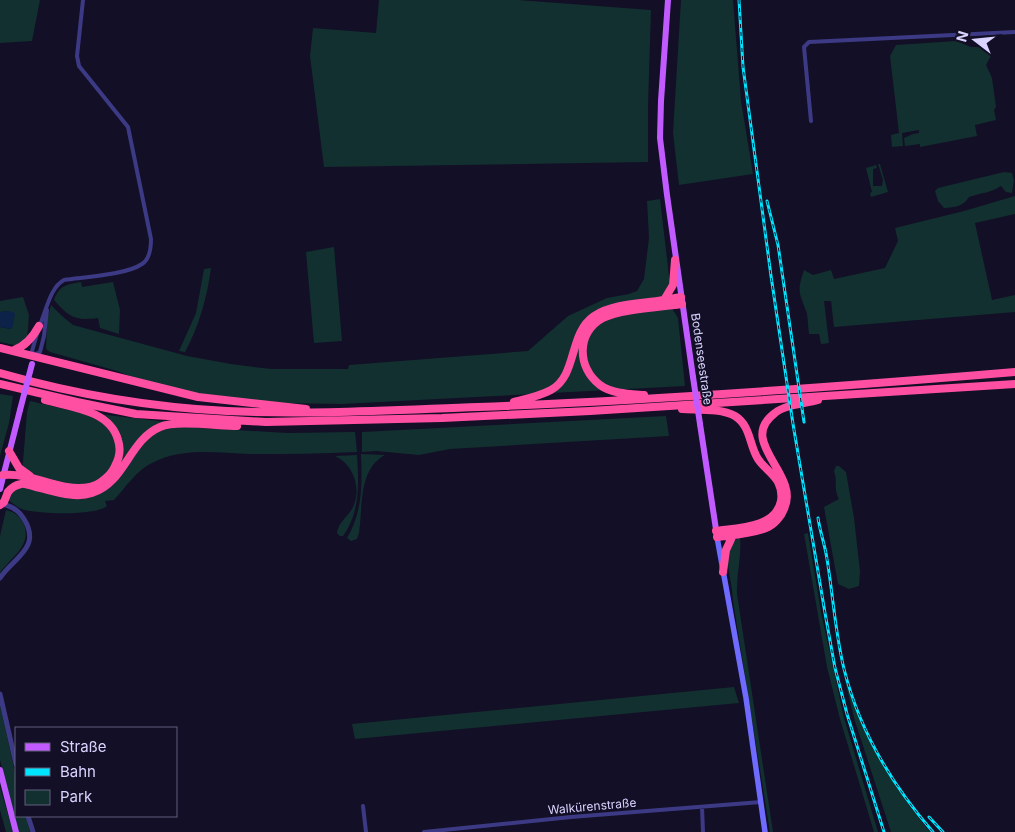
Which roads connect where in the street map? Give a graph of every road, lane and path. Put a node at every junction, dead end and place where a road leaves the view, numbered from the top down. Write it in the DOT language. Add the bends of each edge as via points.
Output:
graph roads {
  1 [pos="83,0"];
  2 [pos="668,0"];
  3 [pos="1015,32"];
  4 [pos="811,121"];
  5 [pos="675,260"];
  6 [pos="682,301"];
  7 [pos="664,302"];
  8 [pos="650,306"];
  9 [pos="41,325"];
  10 [pos="0,348"];
  11 [pos="13,350"];
  12 [pos="34,355"];
  13 [pos="1015,372"];
  14 [pos="0,373"];
  15 [pos="0,384"];
  16 [pos="1015,384"];
  17 [pos="20,389"];
  18 [pos="832,396"];
  19 [pos="662,398"];
  20 [pos="500,406"];
  21 [pos="650,407"];
  22 [pos="326,412"];
  23 [pos="266,422"];
  24 [pos="9,451"];
  25 [pos="3,475"];
  26 [pos="36,480"];
  27 [pos="22,484"];
  28 [pos="4,491"];
  29 [pos="0,504"];
  30 [pos="747,529"];
  31 [pos="733,531"];
  32 [pos="716,534"];
  33 [pos="723,572"];
  34 [pos="0,578"];
  35 [pos="0,694"];
  36 [pos="15,760"];
  37 [pos="0,770"];
  38 [pos="761,802"];
  39 [pos="364,806"];
  40 [pos="702,806"];
  41 [pos="28,817"];
  42 [pos="16,832"];
  43 [pos="33,832"];
  44 [pos="366,832"];
  45 [pos="424,832"];
  46 [pos="703,832"];
  47 [pos="765,832"];
  1 -- 9 [label="street" via="77,56 79,66 128,127 151,247 143,264 129,271 59,282 54,287"];
  2 -- 5 [label="main road, Bodenseestraße" via="660,120"];
  3 -- 4 [label="street" via="809,42 804,47"];
  5 -- 6 [label="main road, Bodenseestraße"];
  5 -- 7 [label="highway" via="673,285"];
  6 -- 7 [label="highway"];
  6 -- 32 [label="main road, Bodenseestraße, bridge"];
  7 -- 8 [label="highway"];
  8 -- 19 [label="highway" via="613,314 593,324 584,340 583,357 586,370 605,388"];
  8 -- 20 [label="highway" via="610,309 592,317 578,337 561,382 540,395"];
  9 -- 11 [label="highway" via="28,342"];
  9 -- 12 [label="street" via="32,351"];
  9 -- 12 [label="street" via="44,336 40,352"];
  10 -- 11 [label="highway"];
  11 -- 12 [label="highway"];
  12 -- 22 [label="highway" via="198,397"];
  12 -- 24 [label="main road, bridge"];
  13 -- 19 [label="highway"];
  14 -- 22 [label="highway" via="79,393 161,406 228,411"];
  15 -- 17 [label="highway"];
  16 -- 18 [label="highway"];
  17 -- 23 [label="highway" via="136,414"];
  17 -- 26 [label="highway" via="103,418 114,428 120,445 112,471 92,487 78,489"];
  18 -- 21 [label="highway"];
  18 -- 30 [label="highway" via="781,409 766,422 764,448 785,481 787,500 784,512 772,524 758,530"];
  19 -- 20 [label="highway"];
  20 -- 22 [label="highway"];
  21 -- 23 [label="highway"];
  21 -- 30 [label="highway" via="722,412 742,422 758,459 778,482 781,495 776,512"];
  23 -- 27 [label="highway" via="236,426 159,427 143,438 113,480 94,493 70,495"];
  24 -- 25 [label="main road"];
  24 -- 26 [label="highway" via="18,468"];
  25 -- 26 [label="highway"];
  25 -- 27 [label="highway"];
  25 -- 28 [label="main road"];
  27 -- 28 [label="highway"];
  28 -- 29 [label="highway, bridge" via="4,502"];
  29 -- 34 [label="street" via="21,514 30,531 26,549"];
  30 -- 31 [label="highway"];
  31 -- 32 [label="highway"];
  31 -- 33 [label="highway"];
  32 -- 33 [label="main road, Bodenseestraße"];
  33 -- 38 [label="main road, Bodenseestraße"];
  35 -- 36 [label="street"];
  37 -- 42 [label="main road"];
  38 -- 40 [label="street, Walkürenstraße"];
  38 -- 47 [label="main road, Bodenseestraße"];
  39 -- 44 [label="street"];
  40 -- 45 [label="street, Walkürenstraße"];
  40 -- 46 [label="street"];
  41 -- 43 [label="street"];
}
